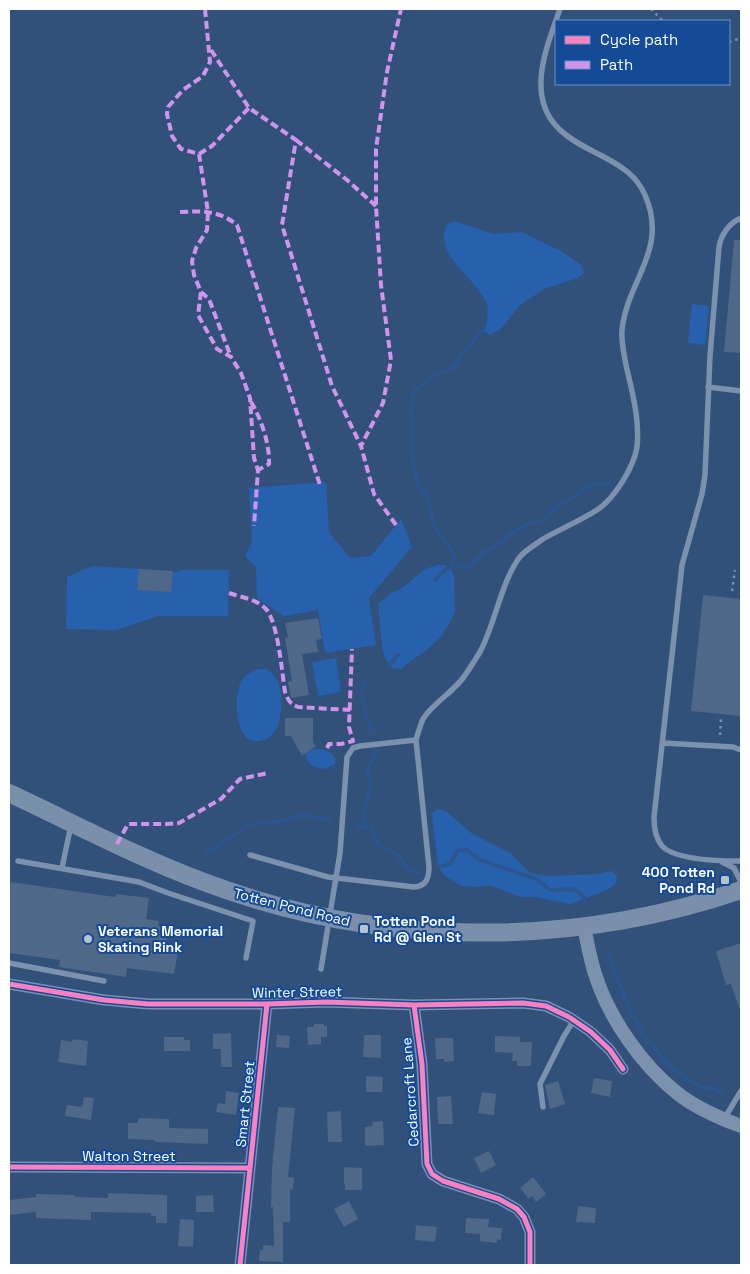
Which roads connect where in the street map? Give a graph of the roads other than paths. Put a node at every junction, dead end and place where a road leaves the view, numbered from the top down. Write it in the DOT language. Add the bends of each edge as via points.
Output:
graph roads {
  1 [pos="555,24"];
  2 [pos="741,218"];
  3 [pos="708,387"];
  4 [pos="741,391"];
  5 [pos="416,740"];
  6 [pos="663,743"];
  7 [pos="741,750"];
  8 [pos="9,793"];
  9 [pos="71,823"];
  10 [pos="250,855"];
  11 [pos="716,860"];
  12 [pos="741,860"];
  13 [pos="18,861"];
  14 [pos="62,868"];
  15 [pos="336,878"];
  16 [pos="741,882"];
  17 [pos="741,890"];
  18 [pos="329,917"];
  19 [pos="584,926"];
  20 [pos="246,958"];
  21 [pos="9,964"];
  22 [pos="321,969"];
  23 [pos="104,981"];
  24 [pos="9,984"];
  25 [pos="267,1004"];
  26 [pos="414,1005"];
  27 [pos="574,1020"];
  28 [pos="623,1069"];
  29 [pos="741,1091"];
  30 [pos="543,1107"];
  31 [pos="723,1119"];
  32 [pos="741,1126"];
  33 [pos="9,1167"];
  34 [pos="249,1168"];
  35 [pos="240,1265"];
  36 [pos="530,1265"];
  1 -- 5 [label="lane" via="540,75 545,108 566,135 623,167 637,181 645,194 652,218 650,252 626,308 622,331 638,423 636,449 627,474 598,509 559,530 520,557 479,652 463,678 424,718"];
  2 -- 3 [label="lane" via="730,225 720,242"];
  3 -- 4 [label="lane"];
  3 -- 6 [label="lane" via="705,475 682,565"];
  5 -- 15 [label="lane" via="360,746 348,754"];
  5 -- 15 [label="lane" via="428,881 410,887"];
  6 -- 7 [label="lane"];
  6 -- 11 [label="lane" via="654,817 657,838 670,852"];
  8 -- 9 [label="main road, Totten Pond Road"];
  9 -- 14 [label="lane"];
  9 -- 18 [label="main road, Totten Pond Road" via="204,882 262,902"];
  10 -- 15 [label="lane"];
  11 -- 12 [label="lane"];
  11 -- 16 [label="lane" via="734,868"];
  13 -- 14 [label="lane"];
  14 -- 20 [label="lane" via="140,882 254,921"];
  15 -- 18 [label="lane"];
  17 -- 19 [label="main road, Totten Pond Road" via="663,912"];
  18 -- 19 [label="main road, Totten Pond Road" via="398,929 444,932"];
  18 -- 22 [label="lane"];
  19 -- 31 [label="street" via="602,991 632,1044 654,1072 678,1094"];
  21 -- 23 [label="lane"];
  24 -- 25 [label="street, Winter Street" via="148,1004"];
  25 -- 26 [label="street, Winter Street"];
  25 -- 34 [label="street, Smart Street"];
  26 -- 27 [label="street, Winter Street" via="523,1003 546,1006"];
  26 -- 36 [label="street, Cedarcroft Lane" via="422,1064 427,1164 432,1174 443,1181 517,1208 530,1232"];
  27 -- 28 [label="street, Winter Street" via="610,1050"];
  27 -- 30 [label="lane" via="540,1084"];
  29 -- 31 [label="lane"];
  31 -- 32 [label="street"];
  33 -- 34 [label="street, Walton Street"];
  34 -- 35 [label="street, Smart Street"];
}
